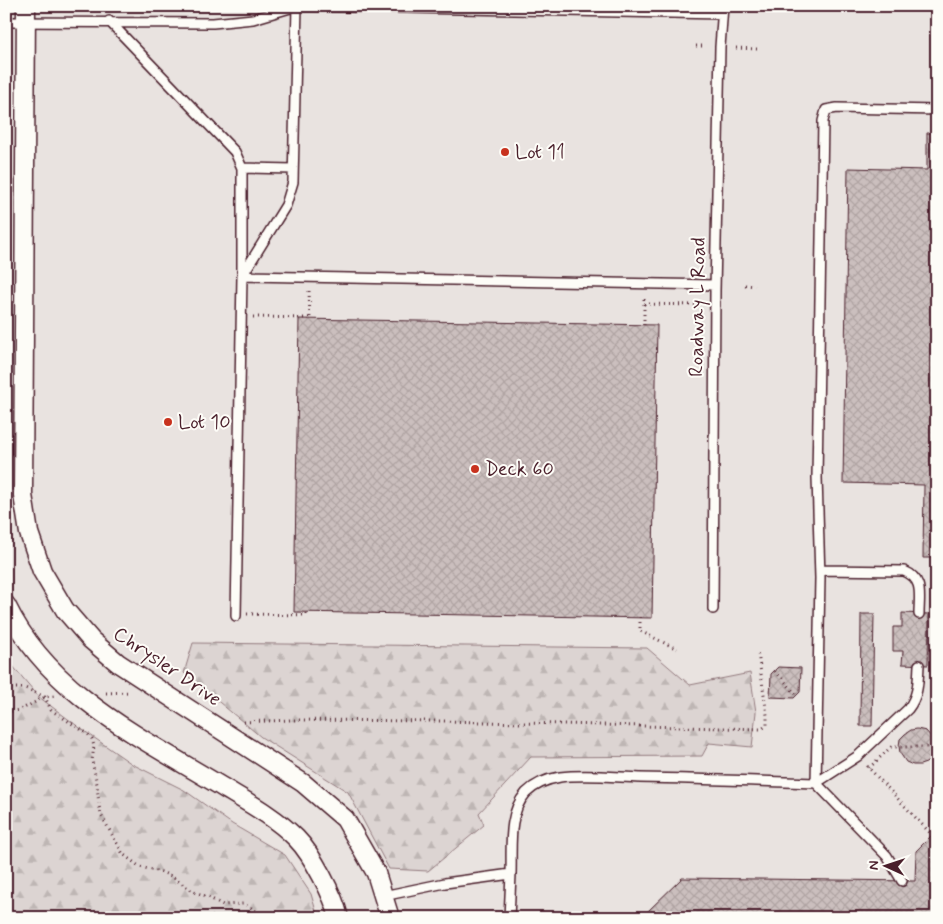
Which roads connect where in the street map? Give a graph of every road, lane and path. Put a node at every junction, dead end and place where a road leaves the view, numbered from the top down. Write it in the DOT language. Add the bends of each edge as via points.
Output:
graph roads {
  1 [pos="297,6"];
  2 [pos="723,10"];
  3 [pos="27,14"];
  4 [pos="109,21"];
  5 [pos="6,22"];
  6 [pos="696,46"];
  7 [pos="702,46"];
  8 [pos="736,48"];
  9 [pos="757,48"];
  10 [pos="937,110"];
  11 [pos="242,168"];
  12 [pos="293,168"];
  13 [pos="242,276"];
  14 [pos="715,284"];
  15 [pos="745,286"];
  16 [pos="756,286"];
  17 [pos="300,291"];
  18 [pos="644,295"];
  19 [pos="644,304"];
  20 [pos="696,305"];
  21 [pos="252,317"];
  22 [pos="644,325"];
  23 [pos="820,570"];
  24 [pos="6,605"];
  25 [pos="713,609"];
  26 [pos="306,612"];
  27 [pos="247,614"];
  28 [pos="919,614"];
  29 [pos="236,616"];
  30 [pos="640,617"];
  31 [pos="677,649"];
  32 [pos="758,653"];
  33 [pos="919,665"];
  34 [pos="775,671"];
  35 [pos="6,688"];
  36 [pos="132,692"];
  37 [pos="100,693"];
  38 [pos="797,695"];
  39 [pos="45,698"];
  40 [pos="6,712"];
  41 [pos="244,722"];
  42 [pos="937,747"];
  43 [pos="816,783"];
  44 [pos="932,835"];
  45 [pos="511,874"];
  46 [pos="902,881"];
  47 [pos="383,896"];
  48 [pos="266,918"];
  49 [pos="340,918"];
  50 [pos="390,918"];
  51 [pos="510,918"];
  1 -- 2 [label="lane"];
  1 -- 4 [label="lane" via="253,19 213,23"];
  1 -- 12 [label="lane"];
  2 -- 14 [label="lane, Roadway L Road"];
  3 -- 4 [label="lane"];
  3 -- 5 [label="lane"];
  3 -- 47 [label="street, Chrysler Drive" via="23,495 29,533 42,571 65,610 91,640 118,663 303,783 345,819 376,873"];
  4 -- 11 [label="lane" via="235,152"];
  6 -- 7 [label="path"];
  8 -- 9 [label="path"];
  10 -- 23 [label="lane" via="836,108 826,110 823,121 817,477"];
  11 -- 12 [label="lane"];
  11 -- 13 [label="lane"];
  12 -- 13 [label="lane" via="292,188 286,205"];
  13 -- 14 [label="lane"];
  13 -- 29 [label="lane"];
  14 -- 25 [label="lane, Roadway L Road"];
  15 -- 16 [label="path"];
  17 -- 21 [label="path" via="310,292 310,319"];
  18 -- 19 [label="path"];
  19 -- 20 [label="path"];
  19 -- 22 [label="path"];
  23 -- 28 [label="lane" via="904,571 919,583"];
  23 -- 43 [label="lane"];
  24 -- 49 [label="street" via="27,640 76,694 270,816 297,839 323,878"];
  26 -- 27 [label="path" via="306,615"];
  30 -- 31 [label="path" via="640,631"];
  32 -- 41 [label="path" via="767,715 767,725 762,729 442,721"];
  33 -- 43 [label="lane" via="917,693 908,708 858,756"];
  34 -- 38 [label="path"];
  35 -- 39 [label="path" via="25,688"];
  36 -- 37 [label="path"];
  39 -- 40 [label="path" via="20,710"];
  39 -- 48 [label="path" via="51,710 92,739 92,761 101,816 123,854 140,867 171,876 194,892 223,904 243,904"];
  42 -- 44 [label="path" via="892,747 868,767"];
  43 -- 45 [label="lane" via="584,777 550,779 532,788 518,804 514,818"];
  43 -- 46 [label="lane" via="887,856"];
  45 -- 47 [label="lane"];
  45 -- 51 [label="lane"];
  47 -- 50 [label="street, Chrysler Drive"];
}
